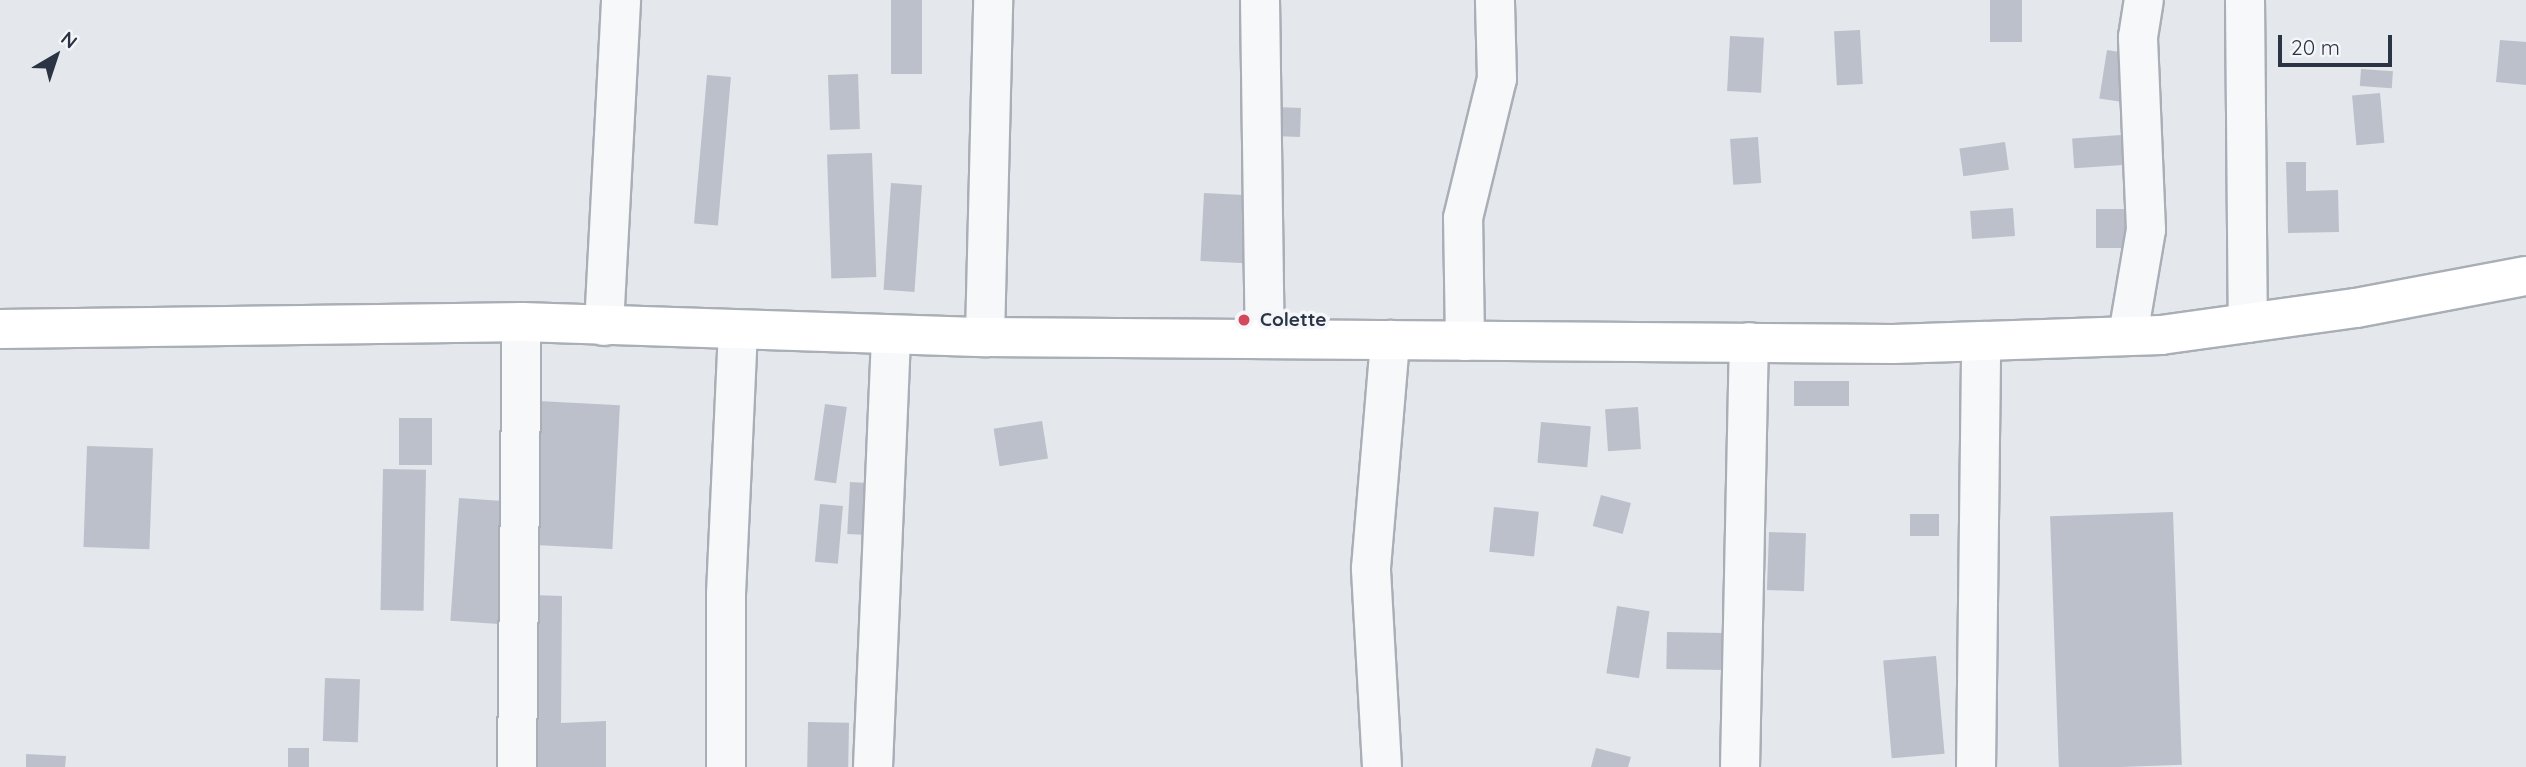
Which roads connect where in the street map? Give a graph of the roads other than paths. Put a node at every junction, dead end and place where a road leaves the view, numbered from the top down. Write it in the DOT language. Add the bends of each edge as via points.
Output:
graph roads {
  1 [pos="621,0"];
  2 [pos="993,0"];
  3 [pos="1260,0"];
  4 [pos="1495,0"];
  5 [pos="2144,0"];
  6 [pos="2245,0"];
  7 [pos="2526,276"];
  8 [pos="522,322"];
  9 [pos="2248,323"];
  10 [pos="604,326"];
  11 [pos="0,329"];
  12 [pos="738,330"];
  13 [pos="891,335"];
  14 [pos="2128,335"];
  15 [pos="985,337"];
  16 [pos="1265,339"];
  17 [pos="1390,340"];
  18 [pos="1465,341"];
  19 [pos="1981,341"];
  20 [pos="1749,342"];
  21 [pos="517,767"];
  22 [pos="726,767"];
  23 [pos="873,767"];
  24 [pos="1382,767"];
  25 [pos="1740,767"];
  26 [pos="1976,767"];
  1 -- 10 [label="street"];
  2 -- 15 [label="street"];
  3 -- 16 [label="street"];
  4 -- 18 [label="street" via="1497,79 1463,218"];
  5 -- 14 [label="street" via="2138,37 2146,230"];
  6 -- 9 [label="street"];
  7 -- 9 [label="main road"];
  8 -- 10 [label="main road"];
  8 -- 11 [label="main road"];
  8 -- 21 [label="street"];
  9 -- 14 [label="main road"];
  10 -- 12 [label="main road"];
  12 -- 13 [label="main road"];
  12 -- 22 [label="street" via="726,594"];
  13 -- 15 [label="main road"];
  13 -- 23 [label="street"];
  14 -- 19 [label="main road"];
  15 -- 16 [label="main road"];
  16 -- 17 [label="main road"];
  17 -- 18 [label="main road"];
  17 -- 24 [label="street" via="1371,568"];
  18 -- 20 [label="main road"];
  19 -- 20 [label="main road"];
  19 -- 26 [label="street"];
  20 -- 25 [label="street"];
}
